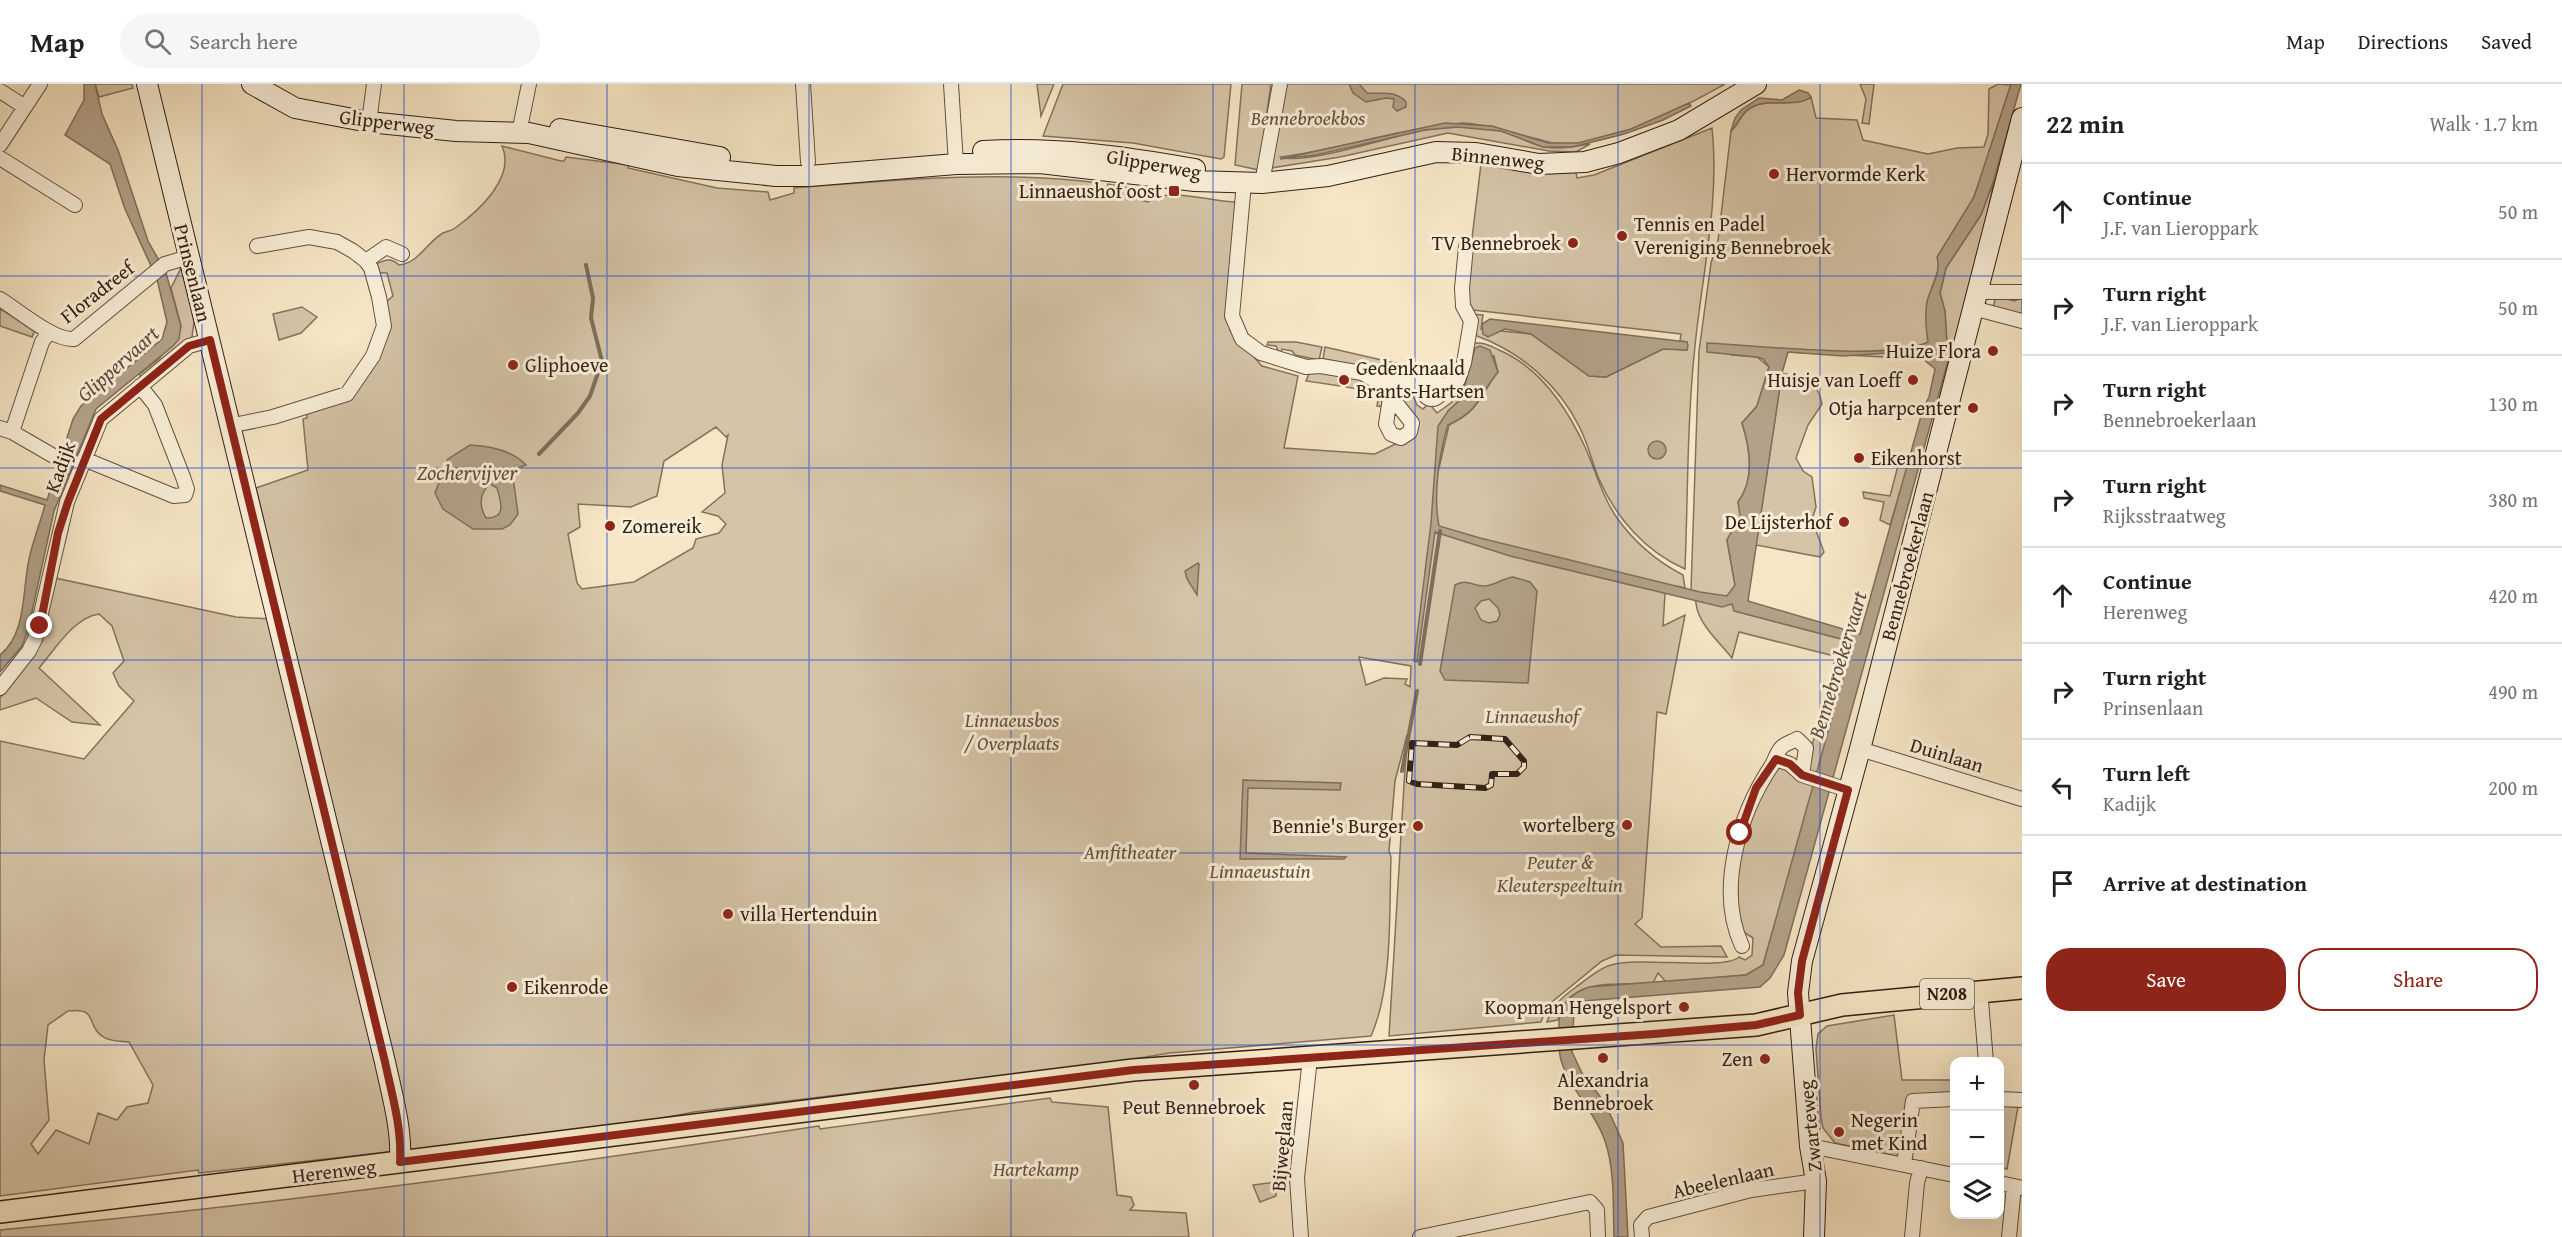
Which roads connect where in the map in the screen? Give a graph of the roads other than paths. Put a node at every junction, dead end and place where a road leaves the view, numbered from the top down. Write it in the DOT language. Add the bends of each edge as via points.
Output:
graph roads {
  1 [pos="40,84"];
  2 [pos="147,84"];
  3 [pos="374,84"];
  4 [pos="529,84"];
  5 [pos="803,84"];
  6 [pos="951,84"];
  7 [pos="1280,84"];
  8 [pos="1756,84"];
  9 [pos="260,86"];
  10 [pos="0,92"];
  11 [pos="25,107"];
  12 [pos="2022,118"];
  13 [pos="369,122"];
  14 [pos="524,133"];
  15 [pos="0,145"];
  16 [pos="0,158"];
  17 [pos="956,158"];
  18 [pos="808,169"];
  19 [pos="1244,182"];
  20 [pos="75,206"];
  21 [pos="257,246"];
  22 [pos="1466,247"];
  23 [pos="402,254"];
  24 [pos="189,257"];
  25 [pos="366,261"];
  26 [pos="2022,292"];
  27 [pos="1975,298"];
  28 [pos="0,299"];
  29 [pos="2022,321"];
  30 [pos="50,332"];
  31 [pos="210,340"];
  32 [pos="1381,384"];
  33 [pos="140,386"];
  34 [pos="1390,398"];
  35 [pos="229,426"];
  36 [pos="6,430"];
  37 [pos="57,458"];
  38 [pos="84,459"];
  39 [pos="0,688"];
  40 [pos="1860,749"];
  41 [pos="1776,759"];
  42 [pos="1807,777"];
  43 [pos="1841,788"];
  44 [pos="2022,799"];
  45 [pos="1742,946"];
  46 [pos="2022,988"];
  47 [pos="1981,1001"];
  48 [pos="1800,1015"];
  49 [pos="1986,1057"];
  50 [pos="1310,1058"];
  51 [pos="2004,1098"];
  52 [pos="1950,1099"];
  53 [pos="2022,1100"];
  54 [pos="1810,1146"];
  55 [pos="400,1162"];
  56 [pos="1904,1164"];
  57 [pos="1921,1168"];
  58 [pos="1950,1174"];
  59 [pos="1816,1181"];
  60 [pos="2018,1187"];
  61 [pos="0,1212"];
  62 [pos="1641,1231"];
  63 [pos="1301,1237"];
  64 [pos="1420,1237"];
  65 [pos="1598,1237"];
  66 [pos="1814,1237"];
  67 [pos="1912,1237"];
  68 [pos="2009,1237"];
  1 -- 11 [label="street"];
  2 -- 24 [label="street, Prinsenlaan"];
  3 -- 13 [label="street"];
  4 -- 14 [label="street"];
  5 -- 18 [label="street"];
  6 -- 17 [label="street"];
  7 -- 19 [label="street"];
  8 -- 19 [label="street, Binnenweg" via="1679,130 1585,162 1539,164 1476,153 1436,152 1328,176"];
  9 -- 13 [label="street, Glipperweg" via="295,108"];
  10 -- 11 [label="street"];
  11 -- 15 [label="street"];
  12 -- 27 [label="street, Bennebroekerlaan"];
  13 -- 14 [label="street, Glipperweg"];
  14 -- 18 [label="street, Glipperweg" via="678,166"];
  16 -- 20 [label="street"];
  17 -- 18 [label="street, Glipperweg"];
  17 -- 19 [label="street, Glipperweg" via="1040,163 1195,181"];
  19 -- 32 [label="street" via="1232,316 1242,339 1268,356 1306,367 1362,373"];
  21 -- 25 [label="street" via="309,237 337,242"];
  22 -- 32 [label="street" via="1463,306 1471,321 1458,380 1440,387 1437,397 1430,398 1424,393 1425,384 1390,378"];
  23 -- 25 [label="street" via="386,247"];
  24 -- 30 [label="street, Floradreef" via="165,264 74,339"];
  24 -- 31 [label="street, Prinsenlaan"];
  25 -- 35 [label="street" via="380,297 384,326 374,356 355,385 347,394"];
  26 -- 27 [label="street" via="1987,292"];
  27 -- 29 [label="street"];
  27 -- 40 [label="street, Bennebroekerlaan"];
  28 -- 30 [label="street, Floradreef"];
  30 -- 36 [label="street" via="42,342"];
  31 -- 33 [label="street, Kadijk" via="189,346"];
  31 -- 35 [label="street, Prinsenlaan"];
  32 -- 34 [label="street"];
  33 -- 38 [label="street, Kadijk" via="101,419"];
  33 -- 38 [label="street" via="154,405 183,477 185,495 174,496"];
  35 -- 55 [label="street, Prinsenlaan" via="380,1043 398,1121"];
  36 -- 37 [label="street"];
  38 -- 39 [label="street, Kadijk" via="58,533 38,632 29,651"];
  40 -- 43 [label="street, Bennebroekerlaan"];
  40 -- 44 [label="street, Duinlaan"];
  41 -- 42 [label="street"];
  41 -- 42 [label="street" via="1780,748 1797,739 1806,748"];
  41 -- 45 [label="street" via="1756,788 1740,833 1732,877 1734,929"];
  42 -- 43 [label="street"];
  43 -- 48 [label="street, Bennebroekerlaan" via="1802,961"];
  46 -- 48 [label="main road, N208" via="1850,1004"];
  47 -- 49 [label="street"];
  48 -- 50 [label="main road, N208" via="1756,1025"];
  48 -- 54 [label="street, Zwarteweg"];
  50 -- 55 [label="main road, Herenweg / N208" via="1133,1070"];
  50 -- 63 [label="street, Bijweglaan" via="1297,1178"];
  51 -- 53 [label="street"];
  52 -- 56 [label="street" via="1913,1101"];
  54 -- 56 [label="street"];
  54 -- 59 [label="street, Zwarteweg"];
  55 -- 61 [label="main road, Herenweg / N208"];
  56 -- 57 [label="street"];
  57 -- 58 [label="street"];
  57 -- 67 [label="street"];
  59 -- 62 [label="street, Abeelenlaan" via="1750,1190 1648,1217"];
  59 -- 66 [label="street, Zwarteweg"];
  60 -- 68 [label="street"];
  64 -- 65 [label="street" via="1590,1202 1597,1210"];
}
